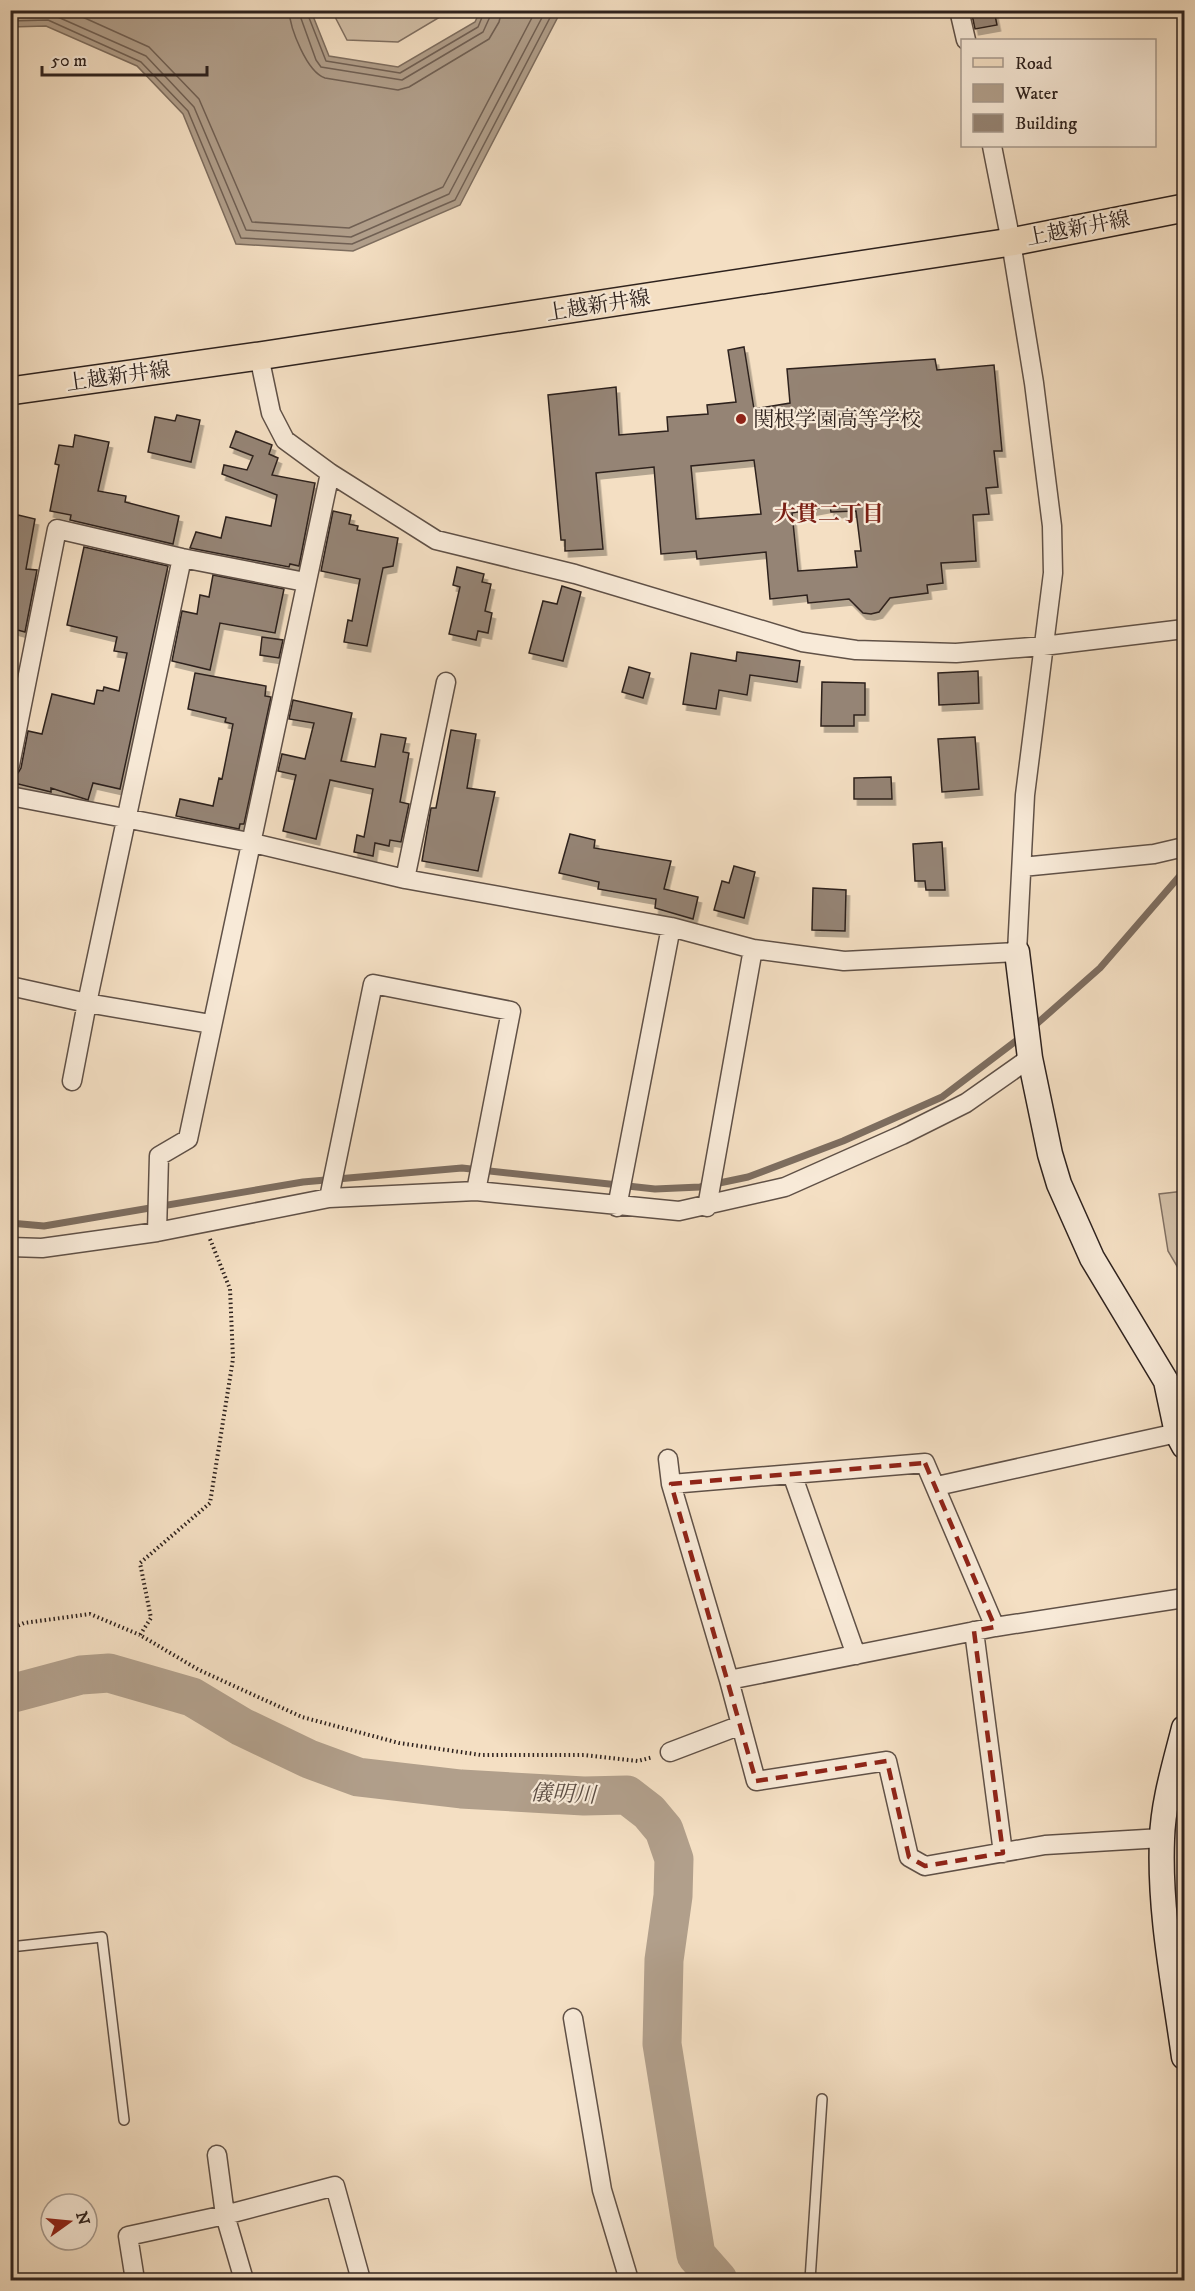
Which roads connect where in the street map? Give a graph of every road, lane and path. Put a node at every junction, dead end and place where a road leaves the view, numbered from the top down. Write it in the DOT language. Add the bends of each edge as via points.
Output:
graph roads {
  1 [pos="959,10"];
  2 [pos="966,39"];
  3 [pos="992,147"];
  4 [pos="1185,208"];
  5 [pos="1011,242"];
  6 [pos="259,356"];
  7 [pos="10,391"];
  8 [pos="330,473"];
  9 [pos="182,558"];
  10 [pos="305,582"];
  11 [pos="1185,630"];
  12 [pos="1043,646"];
  13 [pos="446,682"];
  14 [pos="10,765"];
  15 [pos="10,796"];
  16 [pos="128,820"];
  17 [pos="249,842"];
  18 [pos="1185,847"];
  19 [pos="1022,867"];
  20 [pos="405,879"];
  21 [pos="671,927"];
  22 [pos="753,949"];
  23 [pos="1017,952"];
  24 [pos="10,986"];
  25 [pos="87,1003"];
  26 [pos="211,1024"];
  27 [pos="1030,1058"];
  28 [pos="72,1081"];
  29 [pos="476,1191"];
  30 [pos="329,1198"];
  31 [pos="617,1207"];
  32 [pos="707,1207"];
  33 [pos="203,1222"];
  34 [pos="157,1232"];
  35 [pos="10,1247"];
  36 [pos="1181,1440"];
  37 [pos="668,1459"];
  38 [pos="792,1474"];
  39 [pos="670,1484"];
  40 [pos="936,1486"];
  41 [pos="1185,1598"];
  42 [pos="995,1627"];
  43 [pos="10,1629"];
  44 [pos="975,1632"];
  45 [pos="140,1635"];
  46 [pos="856,1655"];
  47 [pos="729,1680"];
  48 [pos="741,1725"];
  49 [pos="1185,1728"];
  50 [pos="670,1752"];
  51 [pos="1162,1838"];
  52 [pos="1003,1853"];
  53 [pos="1176,1937"];
  54 [pos="10,1947"];
  55 [pos="573,2018"];
  56 [pos="1185,2057"];
  57 [pos="822,2098"];
  58 [pos="124,2120"];
  59 [pos="218,2155"];
  60 [pos="225,2215"];
  61 [pos="356,2279"];
  62 [pos="135,2280"];
  63 [pos="244,2280"];
  64 [pos="629,2280"];
  65 [pos="810,2280"];
  1 -- 2 [label="street"];
  3 -- 5 [label="street"];
  4 -- 5 [label="main road, 上越新井線"];
  5 -- 6 [label="main road, 上越新井線"];
  5 -- 12 [label="street" via="1052,526 1053,573"];
  6 -- 7 [label="main road, 上越新井線"];
  6 -- 8 [label="street" via="271,413 285,440"];
  8 -- 10 [label="street"];
  8 -- 12 [label="street" via="436,540 575,574 802,642 856,650 956,652"];
  9 -- 10 [label="street"];
  9 -- 14 [label="street" via="57,529"];
  9 -- 16 [label="street"];
  10 -- 17 [label="street"];
  11 -- 12 [label="street"];
  12 -- 19 [label="street" via="1025,795"];
  13 -- 20 [label="street"];
  15 -- 16 [label="street"];
  16 -- 17 [label="street"];
  16 -- 25 [label="street"];
  17 -- 20 [label="street"];
  17 -- 26 [label="street"];
  18 -- 19 [label="street" via="1154,854"];
  19 -- 23 [label="street"];
  20 -- 21 [label="street"];
  21 -- 22 [label="street"];
  21 -- 31 [label="street"];
  22 -- 23 [label="street" via="844,961"];
  22 -- 32 [label="street"];
  23 -- 27 [label="street"];
  24 -- 25 [label="street"];
  25 -- 26 [label="street"];
  25 -- 28 [label="street"];
  26 -- 34 [label="street" via="188,1139 159,1156"];
  27 -- 32 [label="street" via="966,1102 902,1135 785,1187"];
  27 -- 36 [label="street" via="1050,1155 1069,1210 1128,1321 1166,1381"];
  29 -- 30 [label="street"];
  29 -- 30 [label="street" via="511,1011 373,984"];
  29 -- 31 [label="street"];
  30 -- 33 [label="street"];
  31 -- 32 [label="street" via="679,1211"];
  33 -- 34 [label="street"];
  33 -- 45 [label="path" via="230,1289 231,1370 210,1503 140,1563 151,1618"];
  34 -- 35 [label="street" via="42,1248"];
  36 -- 40 [label="street"];
  37 -- 39 [label="street"];
  38 -- 39 [label="street"];
  38 -- 40 [label="street" via="925,1462"];
  38 -- 46 [label="street"];
  39 -- 47 [label="street"];
  40 -- 42 [label="street"];
  41 -- 42 [label="street"];
  42 -- 44 [label="street"];
  43 -- 45 [label="path" via="24,1623 90,1614"];
  44 -- 46 [label="street"];
  44 -- 52 [label="street"];
  45 -- 50 [label="path" via="199,1670 302,1717 399,1743 481,1755 584,1755 638,1761"];
  46 -- 47 [label="street"];
  47 -- 48 [label="street"];
  48 -- 50 [label="street"];
  48 -- 52 [label="street" via="756,1781 887,1761 909,1857 925,1866"];
  49 -- 51 [label="street" via="1166,1801"];
  51 -- 52 [label="street" via="1045,1845"];
  51 -- 53 [label="street" via="1162,1878"];
  53 -- 56 [label="street"];
  54 -- 58 [label="lane" via="102,1937"];
  55 -- 64 [label="street" via="602,2190"];
  57 -- 65 [label="lane"];
  59 -- 60 [label="street"];
  60 -- 61 [label="street" via="335,2186"];
  60 -- 62 [label="street" via="128,2236"];
  60 -- 63 [label="street"];
}
